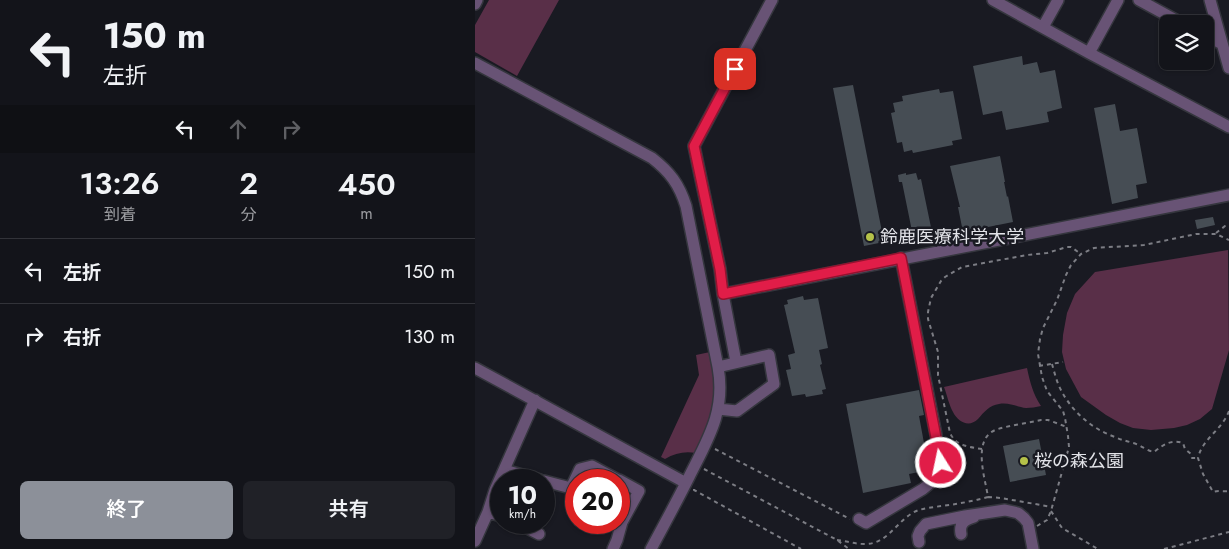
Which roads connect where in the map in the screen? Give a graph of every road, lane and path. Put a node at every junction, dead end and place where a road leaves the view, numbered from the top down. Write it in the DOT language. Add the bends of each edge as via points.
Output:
graph roads {
  1 [pos="477,0"];
  2 [pos="772,0"];
  3 [pos="993,0"];
  4 [pos="1058,0"];
  5 [pos="1118,0"];
  6 [pos="1139,0"];
  7 [pos="1210,0"];
  8 [pos="475,4"];
  9 [pos="1166,15"];
  10 [pos="1043,27"];
  11 [pos="1214,42"];
  12 [pos="1225,49"];
  13 [pos="1089,53"];
  14 [pos="475,63"];
  15 [pos="1229,68"];
  16 [pos="1229,126"];
  17 [pos="1229,195"];
  18 [pos="1229,225"];
  19 [pos="1216,234"];
  20 [pos="1229,240"];
  21 [pos="1081,254"];
  22 [pos="901,258"];
  23 [pos="723,294"];
  24 [pos="736,362"];
  25 [pos="1063,362"];
  26 [pos="1052,364"];
  27 [pos="1039,366"];
  28 [pos="718,367"];
  29 [pos="475,368"];
  30 [pos="535,400"];
  31 [pos="718,409"];
  32 [pos="1229,411"];
  33 [pos="1067,427"];
  34 [pos="982,449"];
  35 [pos="1198,458"];
  36 [pos="702,468"];
  37 [pos="504,469"];
  38 [pos="580,469"];
  39 [pos="598,469"];
  40 [pos="686,483"];
  41 [pos="630,486"];
  42 [pos="1229,491"];
  43 [pos="988,497"];
  44 [pos="490,506"];
  45 [pos="630,506"];
  46 [pos="1052,507"];
  47 [pos="1051,511"];
  48 [pos="488,512"];
  49 [pos="985,513"];
  50 [pos="859,519"];
  51 [pos="1037,526"];
  52 [pos="1229,532"];
  53 [pos="618,534"];
  54 [pos="961,534"];
  55 [pos="837,540"];
  56 [pos="475,541"];
  57 [pos="919,542"];
  58 [pos="613,549"];
  59 [pos="651,549"];
  60 [pos="849,549"];
  61 [pos="1033,549"];
  62 [pos="1098,549"];
  63 [pos="1164,549"];
  1 -- 8 [label="street"];
  2 -- 23 [label="street" via="694,146"];
  3 -- 10 [label="street"];
  4 -- 10 [label="street"];
  5 -- 13 [label="street"];
  6 -- 9 [label="street"];
  7 -- 12 [label="street"];
  10 -- 13 [label="street"];
  11 -- 12 [label="street"];
  12 -- 15 [label="street"];
  13 -- 16 [label="street"];
  14 -- 28 [label="street" via="652,158 675,181 686,206"];
  17 -- 22 [label="street"];
  18 -- 19 [label="path"];
  19 -- 20 [label="path"];
  19 -- 21 [label="path" via="1196,234 1144,245 1094,248"];
  21 -- 27 [label="path" via="1071,265 1043,328 1039,339"];
  21 -- 34 [label="path" via="1067,247 961,267 945,277 933,293 928,319 938,352 938,375 950,433 960,444"];
  22 -- 23 [label="street"];
  22 -- 50 [label="street" via="941,463 931,483 923,489 866,522"];
  23 -- 24 [label="street"];
  24 -- 28 [label="street"];
  24 -- 31 [label="street" via="769,355 775,384 737,412"];
  25 -- 26 [label="path"];
  26 -- 27 [label="path"];
  26 -- 35 [label="path" via="1068,401 1093,426 1150,452 1163,444 1178,441 1183,443 1192,458"];
  27 -- 33 [label="path" via="1047,391 1063,411"];
  28 -- 31 [label="street" via="721,384"];
  29 -- 30 [label="street"];
  30 -- 37 [label="street"];
  30 -- 40 [label="street"];
  31 -- 40 [label="street" via="713,429"];
  32 -- 35 [label="path" via="1222,425 1203,445"];
  33 -- 34 [label="path" via="1041,420 996,430 987,435"];
  33 -- 46 [label="path" via="1069,447"];
  34 -- 43 [label="path"];
  35 -- 42 [label="path" via="1213,492"];
  36 -- 55 [label="path"];
  38 -- 39 [label="street" via="592,466"];
  40 -- 59 [label="street"];
  41 -- 45 [label="street" via="639,491"];
  43 -- 46 [label="path"];
  43 -- 55 [label="path" via="921,510 870,544"];
  44 -- 48 [label="street"];
  46 -- 47 [label="path"];
  47 -- 51 [label="path" via="1047,520"];
  47 -- 62 [label="path" via="1062,528"];
  48 -- 56 [label="street"];
  49 -- 54 [label="street" via="966,520 960,527"];
  49 -- 57 [label="street" via="926,524 919,531"];
  49 -- 61 [label="street" via="1005,510 1018,513 1028,523"];
  52 -- 63 [label="path"];
  53 -- 58 [label="street"];
  55 -- 60 [label="path"];
}
